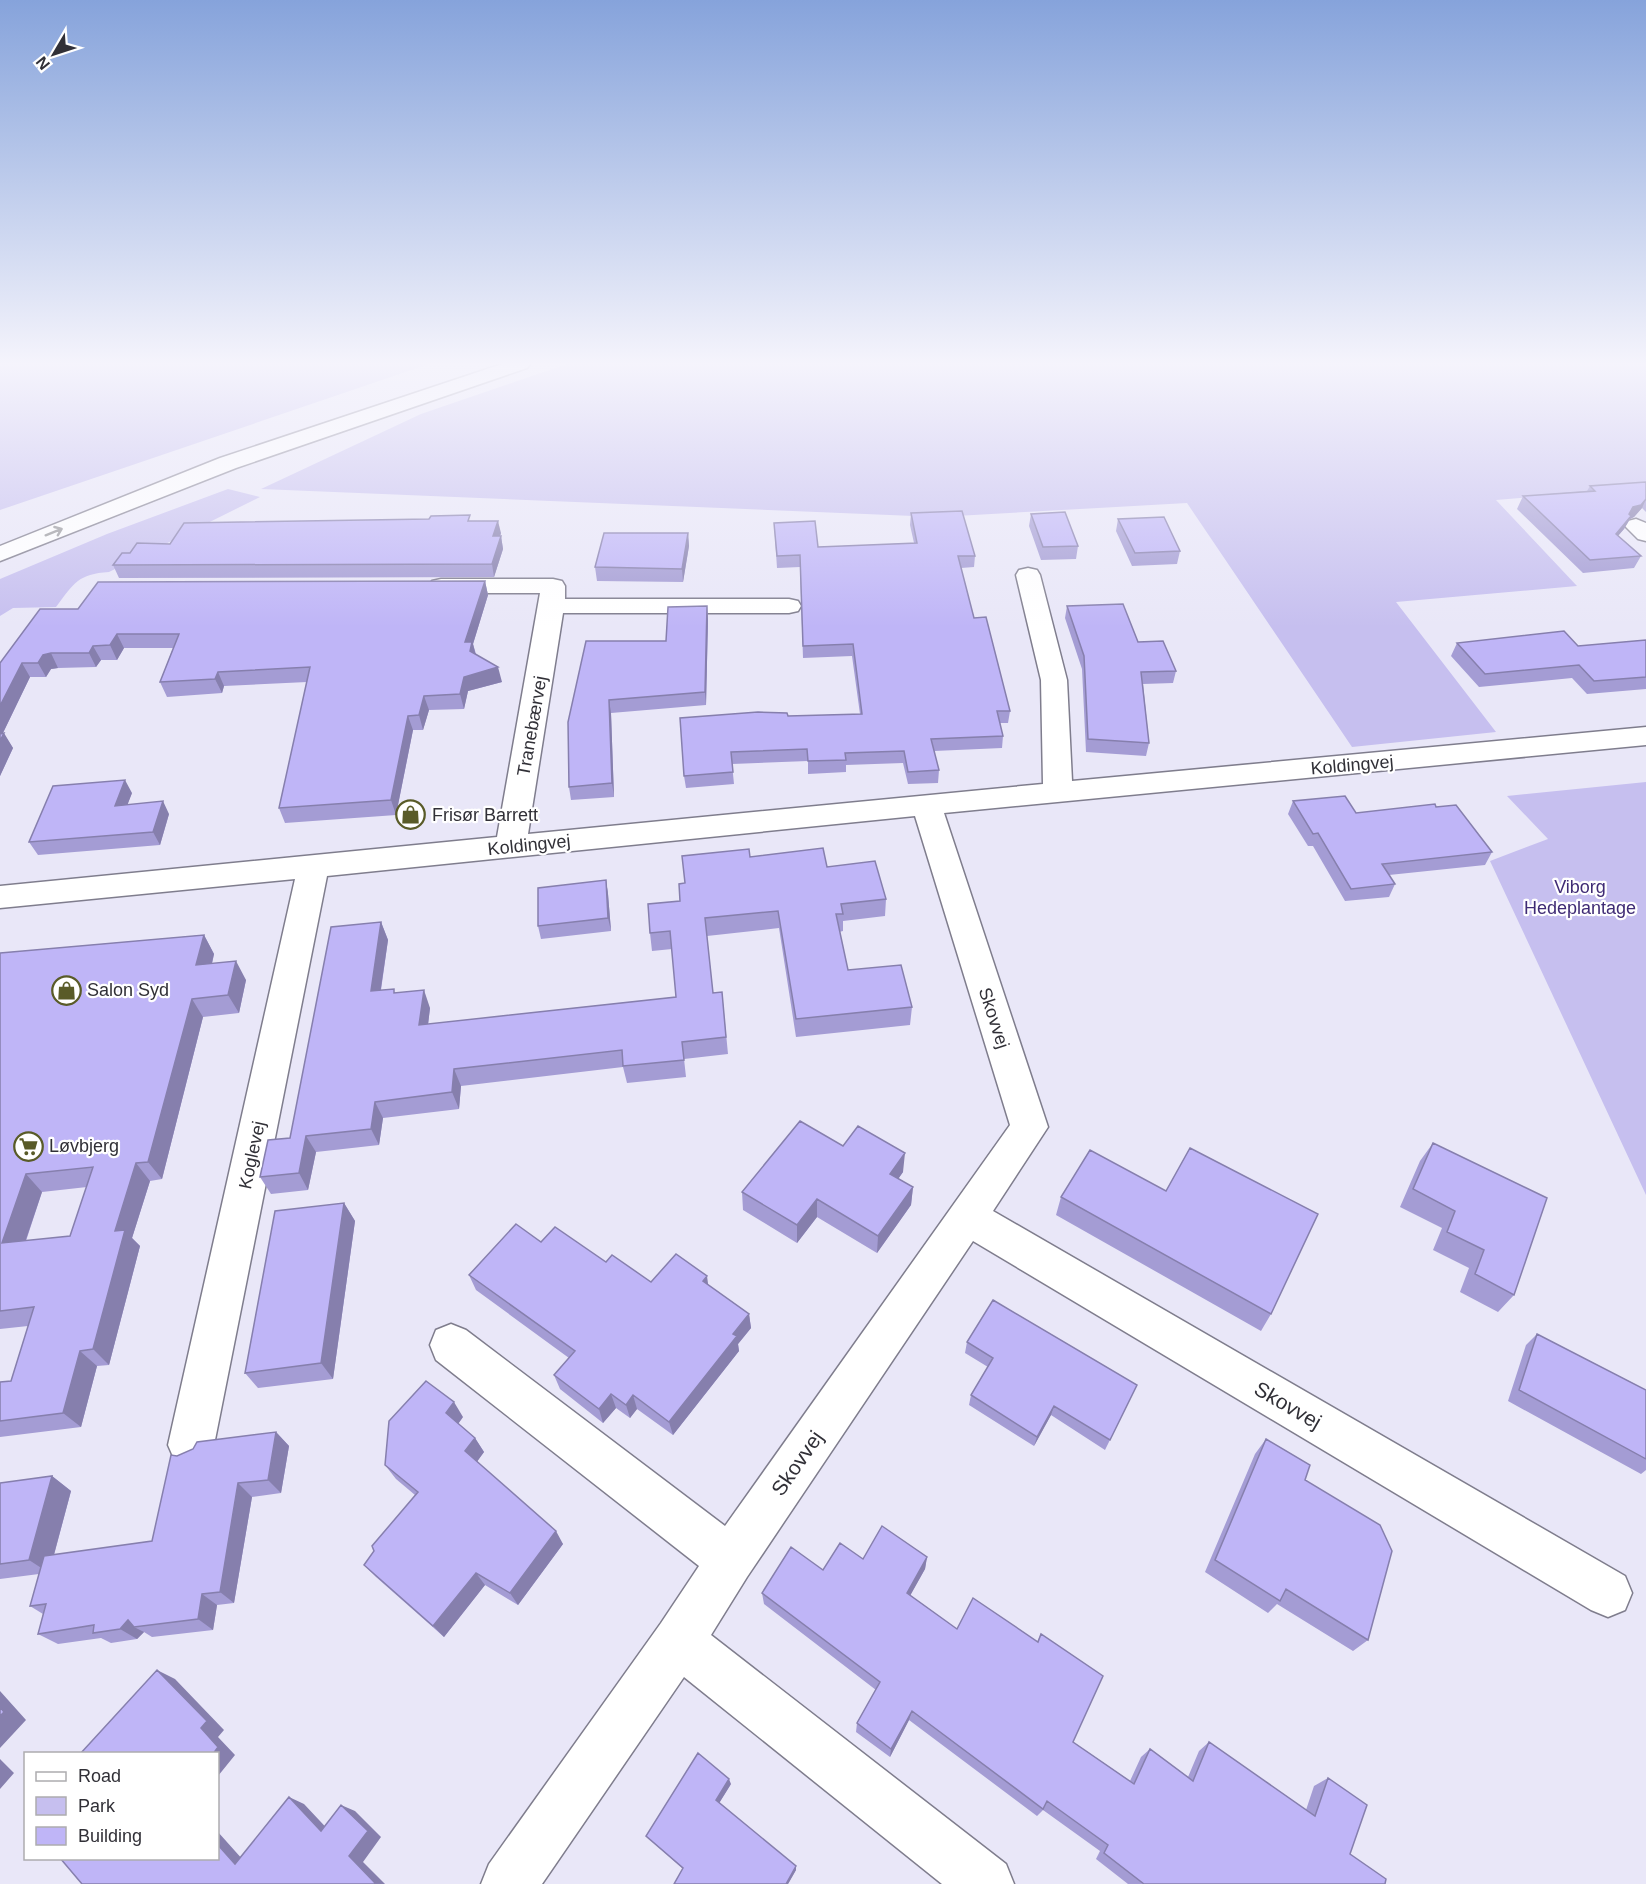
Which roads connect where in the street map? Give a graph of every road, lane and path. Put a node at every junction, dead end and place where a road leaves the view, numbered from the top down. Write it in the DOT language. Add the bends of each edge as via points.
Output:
graph roads {
  1 [pos="223,452"];
  2 [pos="261,452"];
  3 [pos="2,539"];
  4 [pos="1028,575"];
  5 [pos="412,586"];
  6 [pos="552,606"];
  7 [pos="789,606"];
  8 [pos="1646,736"];
  9 [pos="1058,792"];
  10 [pos="927,806"];
  11 [pos="511,846"];
  12 [pos="312,866"];
  13 [pos="0,897"];
  14 [pos="968,1217"];
  15 [pos="451,1346"];
  16 [pos="191,1445"];
  17 [pos="730,1560"];
  18 [pos="1608,1593"];
  19 [pos="679,1641"];
  20 [pos="509,1884"];
  21 [pos="986,1884"];
  1 -- 3 [label="street"];
  3 -- 2 [label="street, one-way"];
  4 -- 9 [label="street" via="1054,680"];
  5 -- 6 [label="street" via="553,586"];
  6 -- 7 [label="street"];
  6 -- 11 [label="street, Tranebærvej"];
  8 -- 9 [label="street, Koldingvej"];
  9 -- 10 [label="street, Koldingvej"];
  10 -- 11 [label="street, Koldingvej"];
  10 -- 14 [label="street, Skovvej" via="1029,1127"];
  11 -- 12 [label="street, Koldingvej"];
  12 -- 13 [label="street, Koldingvej"];
  12 -- 16 [label="street, Koglevej"];
  14 -- 17 [label="street, Skovvej"];
  14 -- 18 [label="street, Skovvej"];
  15 -- 17 [label="street"];
  17 -- 19 [label="street, Skovvej"];
  19 -- 20 [label="street, Skovvej"];
  19 -- 21 [label="street"];
}
